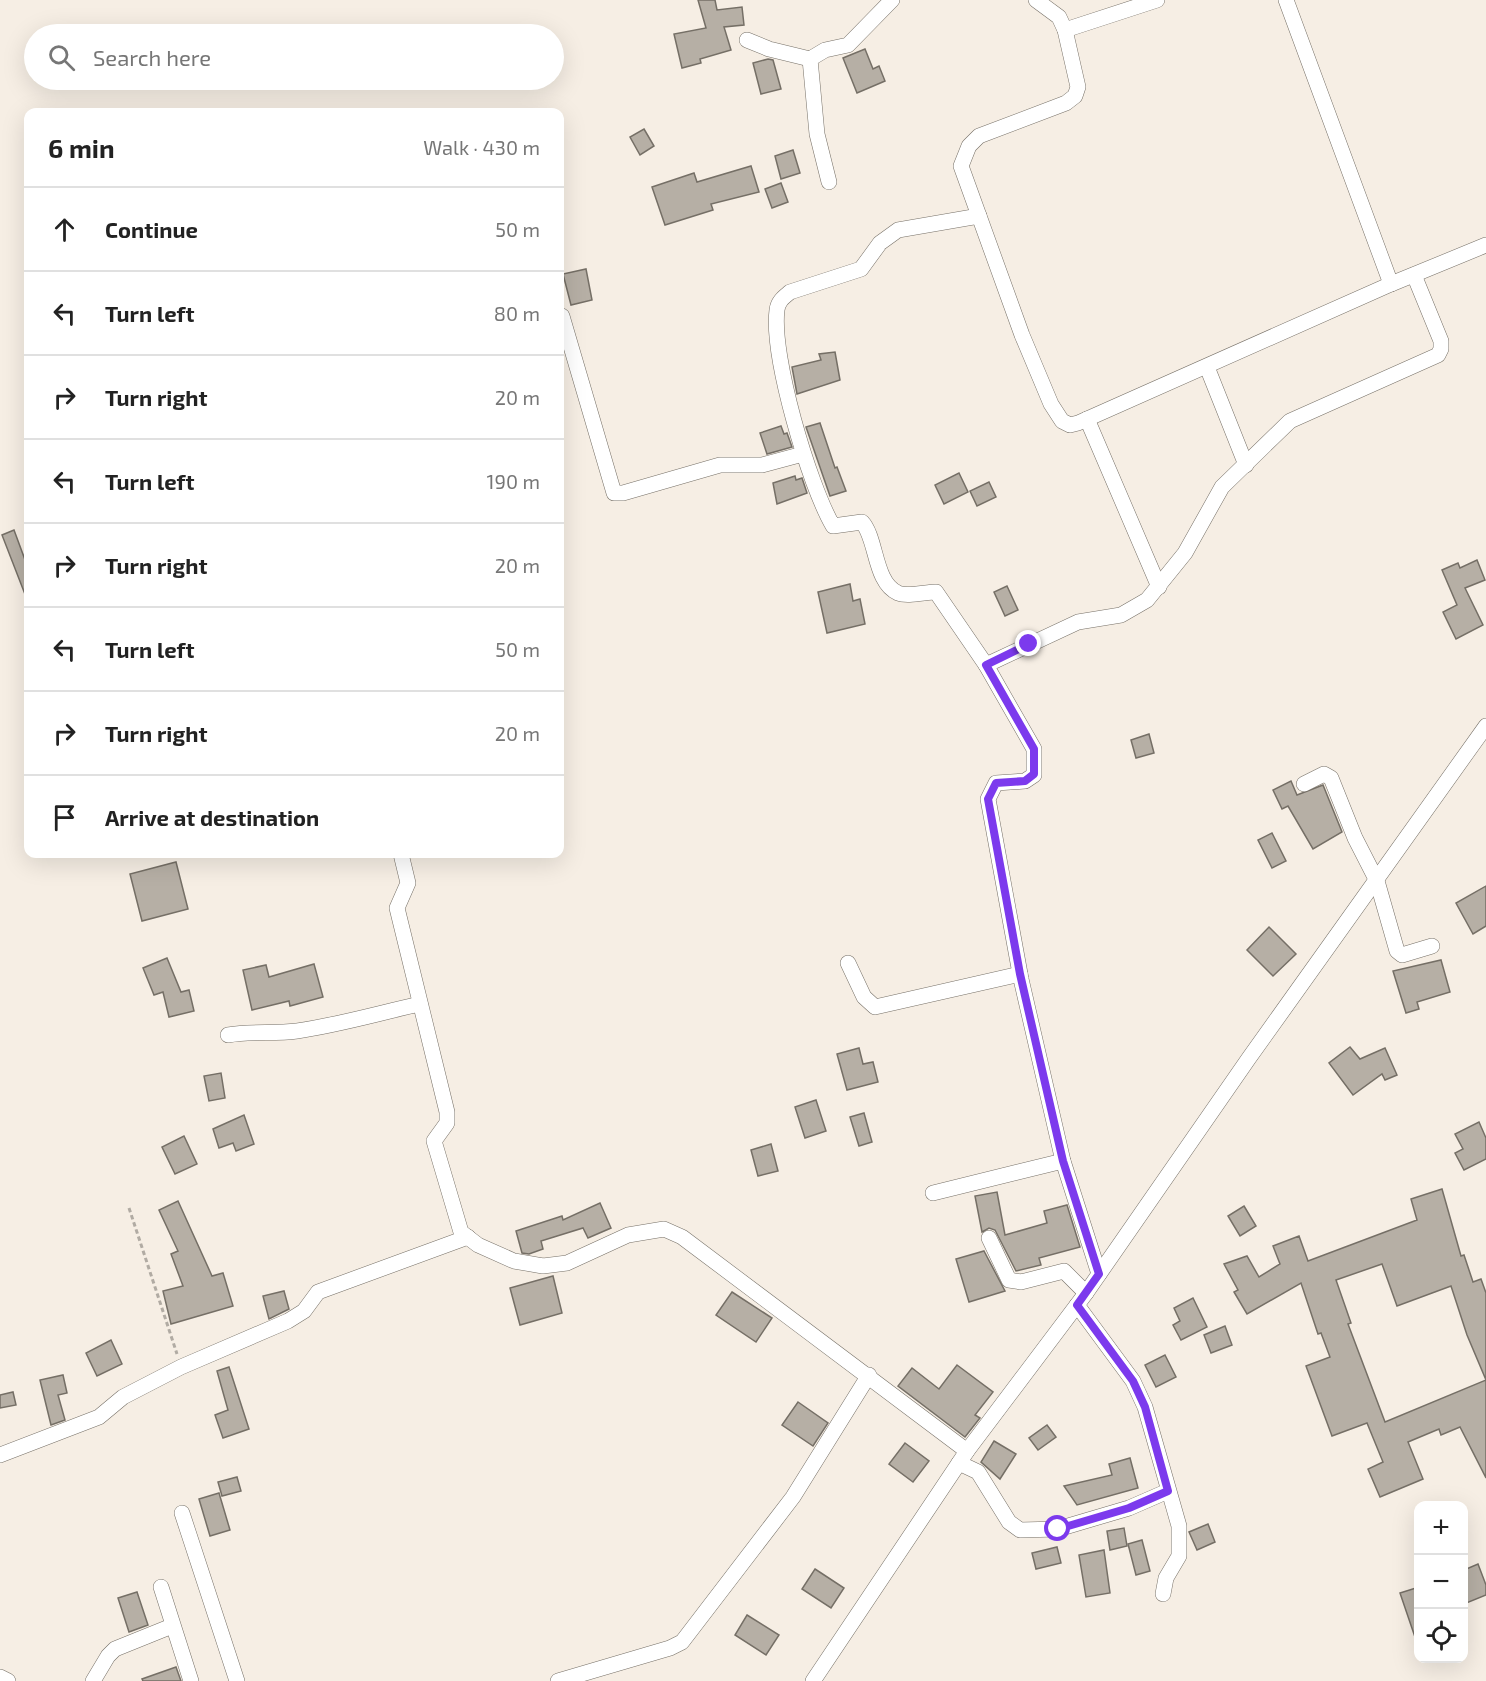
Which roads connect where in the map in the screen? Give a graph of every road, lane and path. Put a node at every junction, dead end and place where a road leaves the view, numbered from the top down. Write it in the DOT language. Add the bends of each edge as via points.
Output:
graph roads {
  1 [pos="891,0"];
  2 [pos="1036,0"];
  3 [pos="1157,0"];
  4 [pos="1286,0"];
  5 [pos="1065,30"];
  6 [pos="747,40"];
  7 [pos="810,59"];
  8 [pos="829,182"];
  9 [pos="980,216"];
  10 [pos="1486,244"];
  11 [pos="1414,274"];
  12 [pos="1391,284"];
  13 [pos="564,323"];
  14 [pos="1207,367"];
  15 [pos="1087,419"];
  16 [pos="803,454"];
  17 [pos="1246,465"];
  18 [pos="1159,587"];
  19 [pos="986,665"];
  20 [pos="1486,726"];
  21 [pos="1304,784"];
  22 [pos="401,858"];
  23 [pos="1377,881"];
  24 [pos="1432,946"];
  25 [pos="848,963"];
  26 [pos="1020,974"];
  27 [pos="420,1004"];
  28 [pos="228,1035"];
  29 [pos="1063,1161"];
  30 [pos="933,1193"];
  31 [pos="129,1208"];
  32 [pos="468,1238"];
  33 [pos="989,1238"];
  34 [pos="1099,1274"];
  35 [pos="1081,1299"];
  36 [pos="181,1367"];
  37 [pos="869,1375"];
  38 [pos="0,1455"];
  39 [pos="963,1457"];
  40 [pos="1168,1491"];
  41 [pos="182,1513"];
  42 [pos="161,1587"];
  43 [pos="1163,1594"];
  44 [pos="172,1626"];
  45 [pos="0,1677"];
  46 [pos="8,1681"];
  47 [pos="93,1681"];
  48 [pos="191,1681"];
  49 [pos="237,1681"];
  50 [pos="558,1681"];
  51 [pos="813,1681"];
  1 -- 7 [label="street" via="848,45 825,50"];
  2 -- 5 [label="street" via="1059,17"];
  3 -- 5 [label="street"];
  4 -- 12 [label="street"];
  5 -- 9 [label="street" via="1078,87 1075,96 1066,103 990,130 969,146 964,156 961,166"];
  6 -- 7 [label="street"];
  7 -- 8 [label="street" via="817,134"];
  9 -- 15 [label="street" via="1056,415 1070,425"];
  9 -- 16 [label="street" via="898,230 880,243 861,269 790,292 779,303 777,348"];
  10 -- 11 [label="street"];
  11 -- 12 [label="street"];
  11 -- 17 [label="street" via="1441,341 1438,355 1296,416"];
  12 -- 14 [label="street"];
  13 -- 16 [label="street" via="614,493 720,465 762,465"];
  14 -- 15 [label="street"];
  14 -- 17 [label="street"];
  15 -- 18 [label="street"];
  16 -- 19 [label="street" via="833,526 862,522 867,526 874,556 888,585 899,594 936,592"];
  17 -- 18 [label="street" via="1222,487 1201,528"];
  18 -- 19 [label="street" via="1147,600 1121,615 1078,622"];
  19 -- 26 [label="street" via="1024,728 1034,749 1036,765 1034,774 1025,781 996,783 988,799"];
  20 -- 23 [label="street"];
  21 -- 23 [label="street" via="1324,774 1331,778"];
  22 -- 27 [label="street" via="408,882 397,908"];
  23 -- 24 [label="street" via="1397,951 1402,955"];
  23 -- 34 [label="street"];
  25 -- 26 [label="street" via="864,997 875,1007"];
  26 -- 29 [label="street"];
  27 -- 28 [label="street" via="298,1031"];
  27 -- 32 [label="street" via="447,1112 447,1123 434,1141 458,1224"];
  29 -- 30 [label="street"];
  29 -- 34 [label="street"];
  31 -- 36 [label="path"];
  32 -- 36 [label="street" via="318,1292 304,1311 288,1321"];
  32 -- 37 [label="street" via="514,1261 543,1266 567,1263 628,1235 664,1229 682,1237"];
  33 -- 35 [label="street" via="1008,1280 1021,1282 1064,1271"];
  34 -- 35 [label="street"];
  35 -- 39 [label="street"];
  35 -- 40 [label="street" via="1145,1407"];
  36 -- 38 [label="street" via="123,1397 99,1417"];
  37 -- 39 [label="street"];
  37 -- 50 [label="street" via="793,1497 690,1633 670,1648"];
  39 -- 40 [label="street" via="978,1472 1009,1522 1020,1530 1058,1529 1129,1508"];
  39 -- 51 [label="street"];
  40 -- 43 [label="street" via="1180,1545"];
  41 -- 49 [label="street"];
  42 -- 44 [label="street"];
  44 -- 47 [label="street" via="115,1649"];
  44 -- 48 [label="street"];
  45 -- 46 [label="street"];
}
